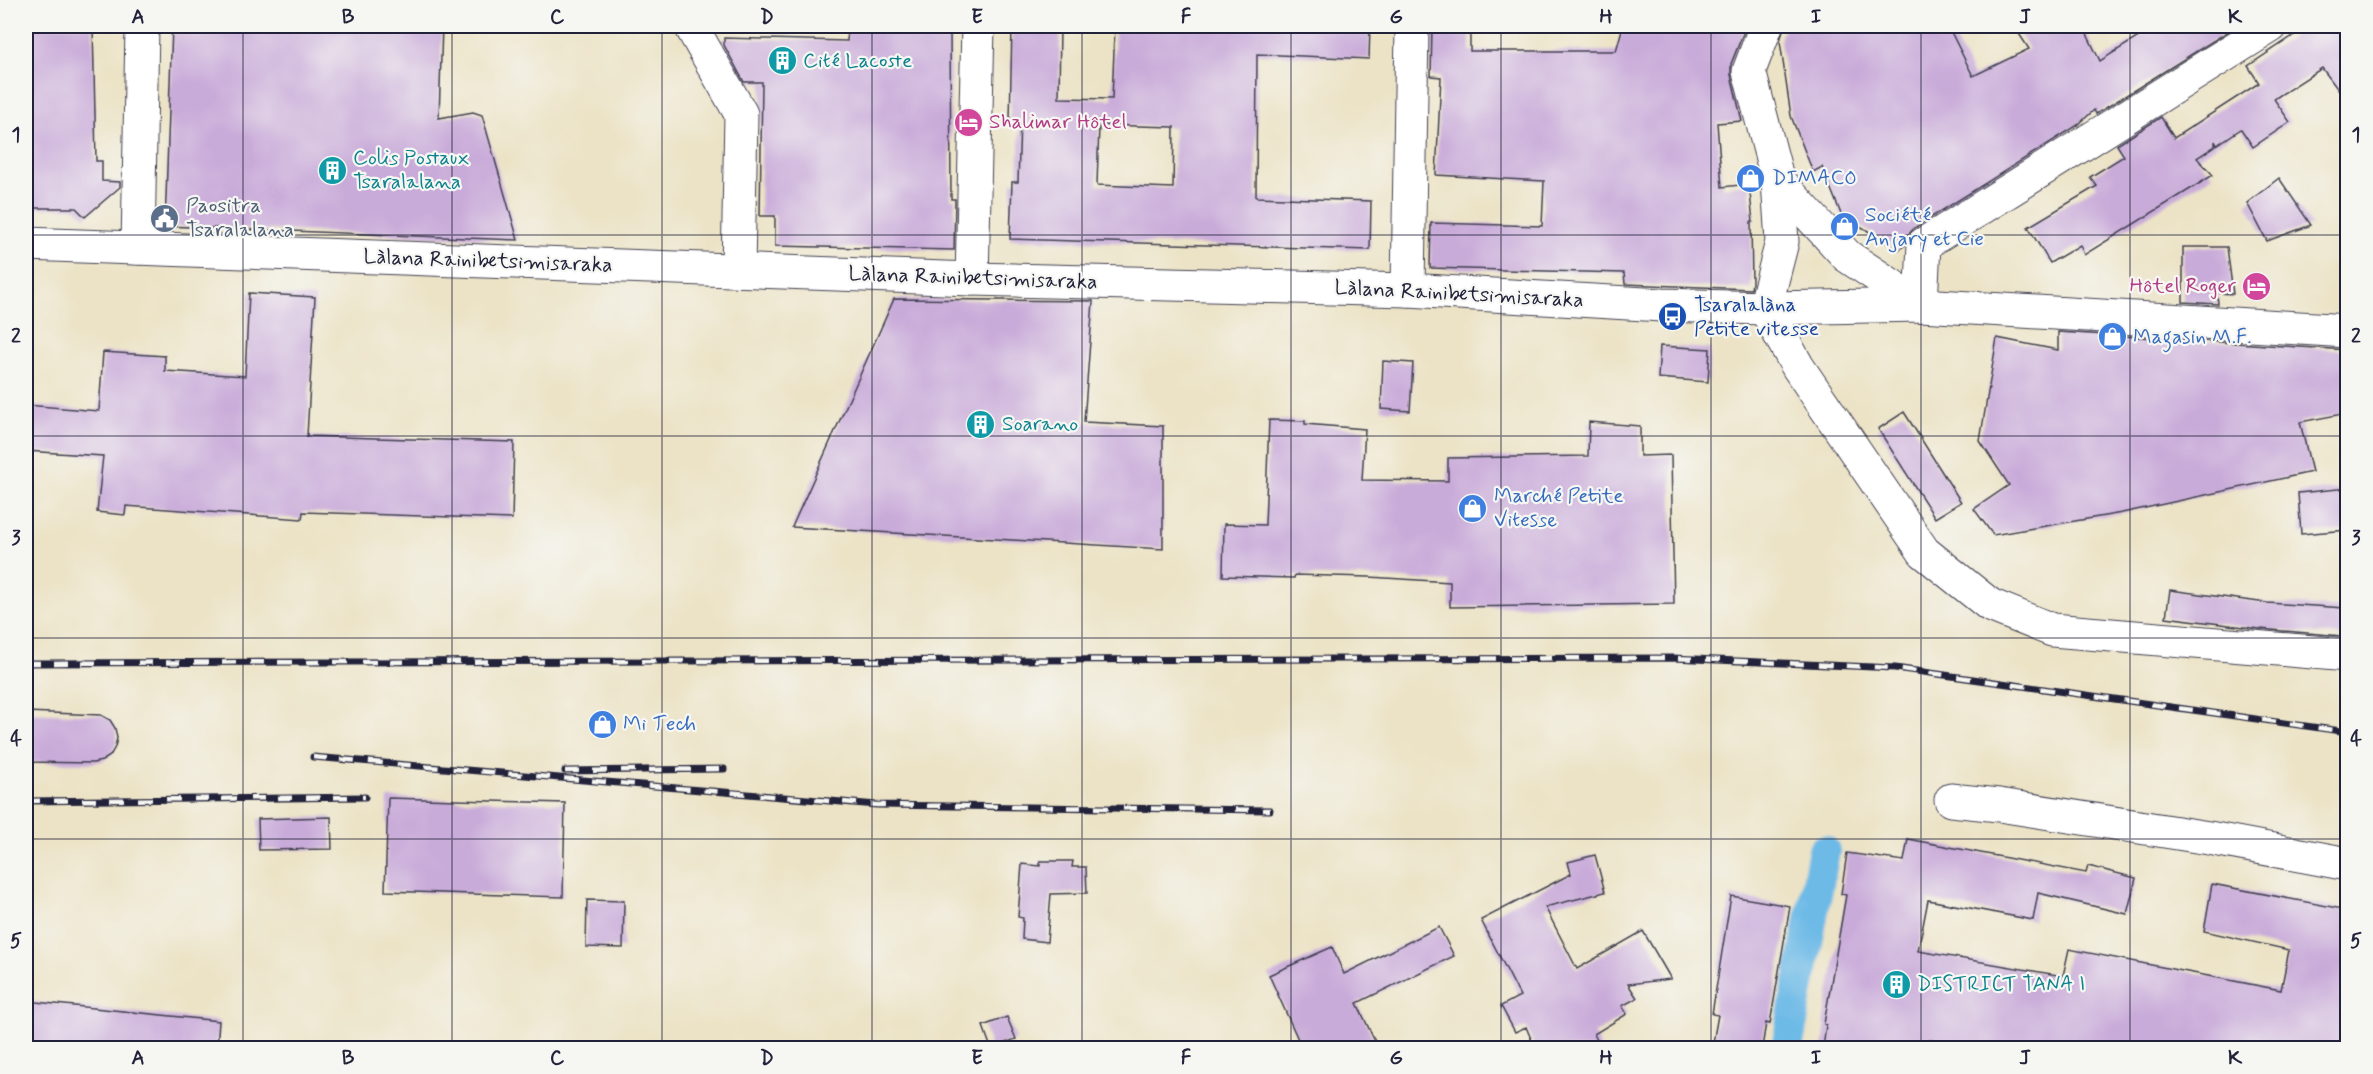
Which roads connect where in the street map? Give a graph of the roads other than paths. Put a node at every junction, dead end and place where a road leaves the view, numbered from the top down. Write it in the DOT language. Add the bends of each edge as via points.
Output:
graph roads {
  1 [pos="142,26"];
  2 [pos="691,26"];
  3 [pos="978,26"];
  4 [pos="1412,26"];
  5 [pos="1766,26"];
  6 [pos="2271,26"];
  7 [pos="1778,181"];
  8 [pos="26,244"];
  9 [pos="138,248"];
  10 [pos="738,270"];
  11 [pos="972,279"];
  12 [pos="1408,290"];
  13 [pos="1921,305"];
  14 [pos="1765,308"];
  15 [pos="2348,331"];
  16 [pos="2348,655"];
  17 [pos="1951,800"];
  18 [pos="2348,864"];
  1 -- 9 [label="street"];
  2 -- 10 [label="street" via="741,114"];
  3 -- 11 [label="street"];
  4 -- 12 [label="street"];
  5 -- 7 [label="street" via="1749,71"];
  6 -- 13 [label="street" via="1924,244"];
  7 -- 13 [label="street" via="1847,256"];
  7 -- 14 [label="street" via="1782,242"];
  8 -- 9 [label="street, Làlana Rainibetsimisaraka"];
  9 -- 10 [label="street, Làlana Rainibetsimisaraka"];
  10 -- 11 [label="street, Làlana Rainibetsimisaraka"];
  11 -- 12 [label="street, Làlana Rainibetsimisaraka"];
  12 -- 14 [label="street, Làlana Rainibetsimisaraka"];
  13 -- 14 [label="street, Làlana Rainibetsimisaraka"];
  13 -- 15 [label="street, Làlana Rainibetsimisaraka"];
  14 -- 16 [label="street" via="1798,367 1924,552 1990,605 2052,630"];
  17 -- 18 [label="street" via="2209,838"];
}
